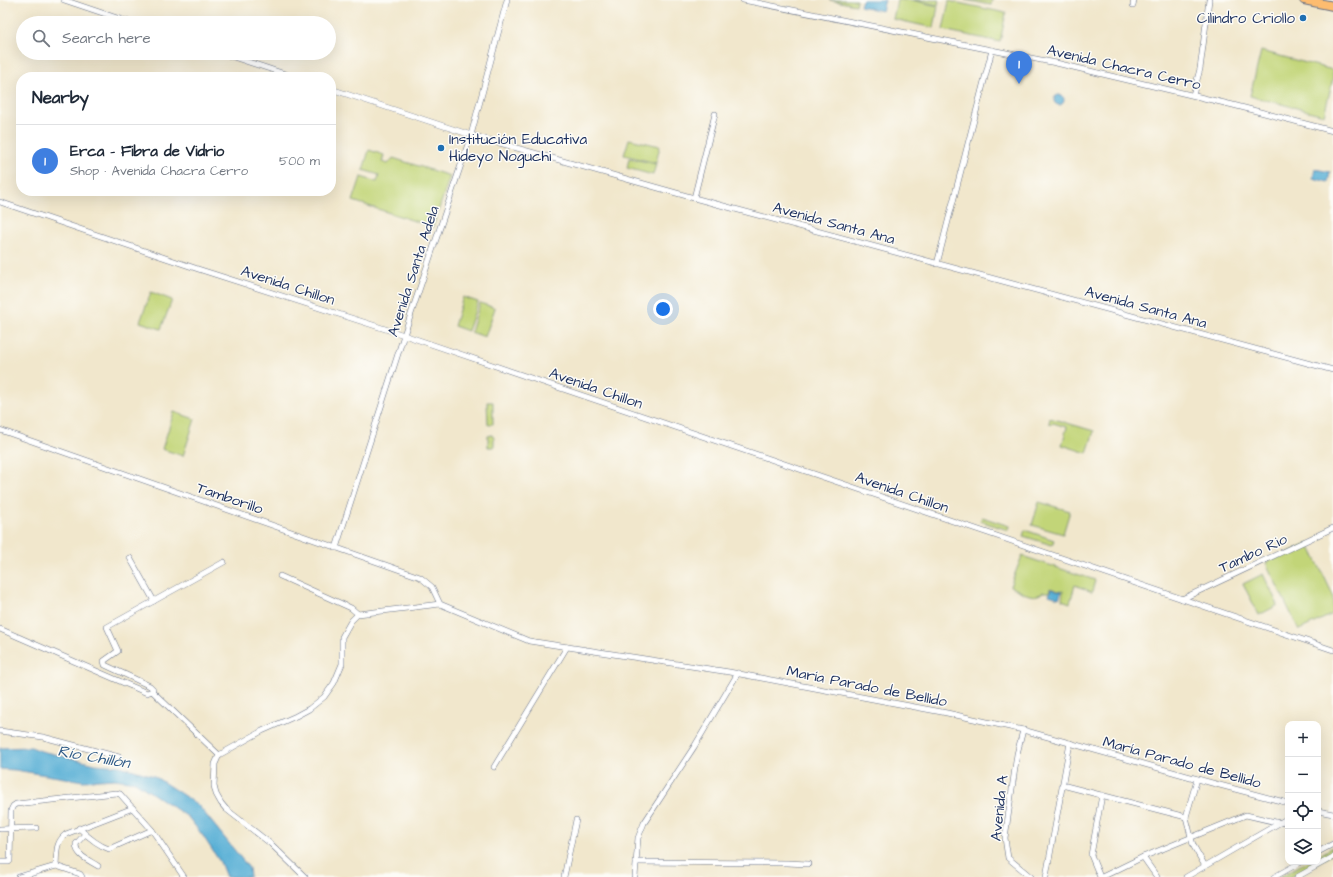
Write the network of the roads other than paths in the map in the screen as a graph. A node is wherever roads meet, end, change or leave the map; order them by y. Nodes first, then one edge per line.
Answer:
1 (64, 0) edge
2 (507, 0) edge
3 (743, 0) edge
4 (1209, 0) edge
5 (1304, 0) edge
6 (1333, 6) edge
7 (111, 16) edge
8 (992, 50) junction
9 (242, 60) edge
10 (279, 72) edge
11 (336, 91) edge
12 (1193, 95) junction
13 (715, 114) dead end
14 (1333, 131) edge
15 (471, 135) junction
16 (694, 198) junction
17 (0, 202) edge
18 (937, 264) junction
19 (404, 335) junction
20 (1333, 370) edge
21 (0, 430) edge
22 (1333, 528) edge
23 (336, 548) junction
24 (130, 558) dead end
25 (224, 562) dead end
26 (280, 576) dead end
27 (1182, 599) junction
28 (154, 601) junction
29 (440, 604) junction
30 (358, 614) junction
31 (0, 629) edge
32 (567, 647) junction
33 (1333, 650) edge
34 (738, 673) junction
35 (152, 691) junction
36 (1023, 730) junction
37 (0, 731) edge
38 (1070, 743) junction
39 (219, 755) junction
40 (119, 757) dead end
41 (494, 767) dead end
42 (1197, 779) junction
43 (1062, 785) junction
44 (1102, 795) junction
45 (1285, 802) edge
46 (133, 808) junction
47 (1321, 811) edge
48 (1333, 814) edge
49 (1186, 817) junction
50 (576, 820) dead end
51 (1285, 820) edge
52 (1280, 823) junction
53 (10, 828) junction
54 (36, 828) dead end
55 (78, 828) junction
56 (0, 829) edge
57 (152, 830) junction
58 (85, 834) junction
59 (1191, 836) junction
60 (1333, 844) edge
61 (1321, 850) edge
62 (1143, 857) junction
63 (1333, 857) edge
64 (0, 862) edge
65 (636, 862) junction
66 (808, 864) dead end
67 (1296, 865) edge
68 (56, 866) junction
69 (98, 866) dead end
70 (1205, 866) junction
71 (19, 877) edge
72 (82, 877) edge
73 (184, 877) edge
74 (305, 877) edge
75 (564, 877) edge
76 (635, 877) edge
77 (1031, 877) edge
78 (1046, 877) edge
79 (1101, 877) edge
80 (1157, 877) edge
81 (1186, 877) edge
82 (1274, 877) edge
83 (1297, 877) edge

1 - 7 street
2 - 15 street, Avenida Santa Adela
3 - 8 street, Avenida Chacra Cerro
4 - 12 street
5 - 6 main road
8 - 12 street, Avenida Chacra Cerro
8 - 18 street
9 - 10 street
11 - 15 street, Avenida Santa Ana
12 - 14 street, Avenida Chacra Cerro
13 - 16 street
15 - 16 street, Avenida Santa Ana
15 - 19 street, Avenida Santa Adela
16 - 18 street, Avenida Santa Ana
17 - 19 street, Avenida Chillon
18 - 20 street, Avenida Santa Ana
19 - 23 street, Avenida Santa Adela
19 - 27 street, Avenida Chillon
21 - 23 street, Tamborillo
22 - 27 street, Tambo Rio
23 - 29 street, Tamborillo
24 - 28 street
25 - 28 street
26 - 30 street
27 - 33 street, Avenida Chillon
28 - 35 street
29 - 30 street
29 - 32 street, María Parado de Bellido
30 - 39 street
31 - 35 street
32 - 34 street, María Parado de Bellido
32 - 41 street
34 - 36 street, María Parado de Bellido
34 - 65 street
35 - 39 street
36 - 38 street, María Parado de Bellido
36 - 77 street, Avenida A
37 - 40 street
38 - 42 street, María Parado de Bellido
38 - 43 street
39 - 74 street
42 - 45 street, María Parado de Bellido
42 - 49 street
43 - 44 street
43 - 78 street
44 - 49 street
44 - 79 street
46 - 53 street
46 - 55 street
46 - 57 street
47 - 48 street
49 - 59 street
50 - 75 street
51 - 52 street
52 - 59 street
52 - 70 street
53 - 54 street
53 - 56 street
53 - 64 street
55 - 58 street
55 - 68 street
57 - 58 street
57 - 73 street
58 - 69 street
59 - 62 street
59 - 70 street
60 - 61 street
62 - 79 street
62 - 80 street
63 - 83 street
65 - 66 street
65 - 76 street
67 - 82 street
68 - 71 street
68 - 72 street
70 - 81 street

